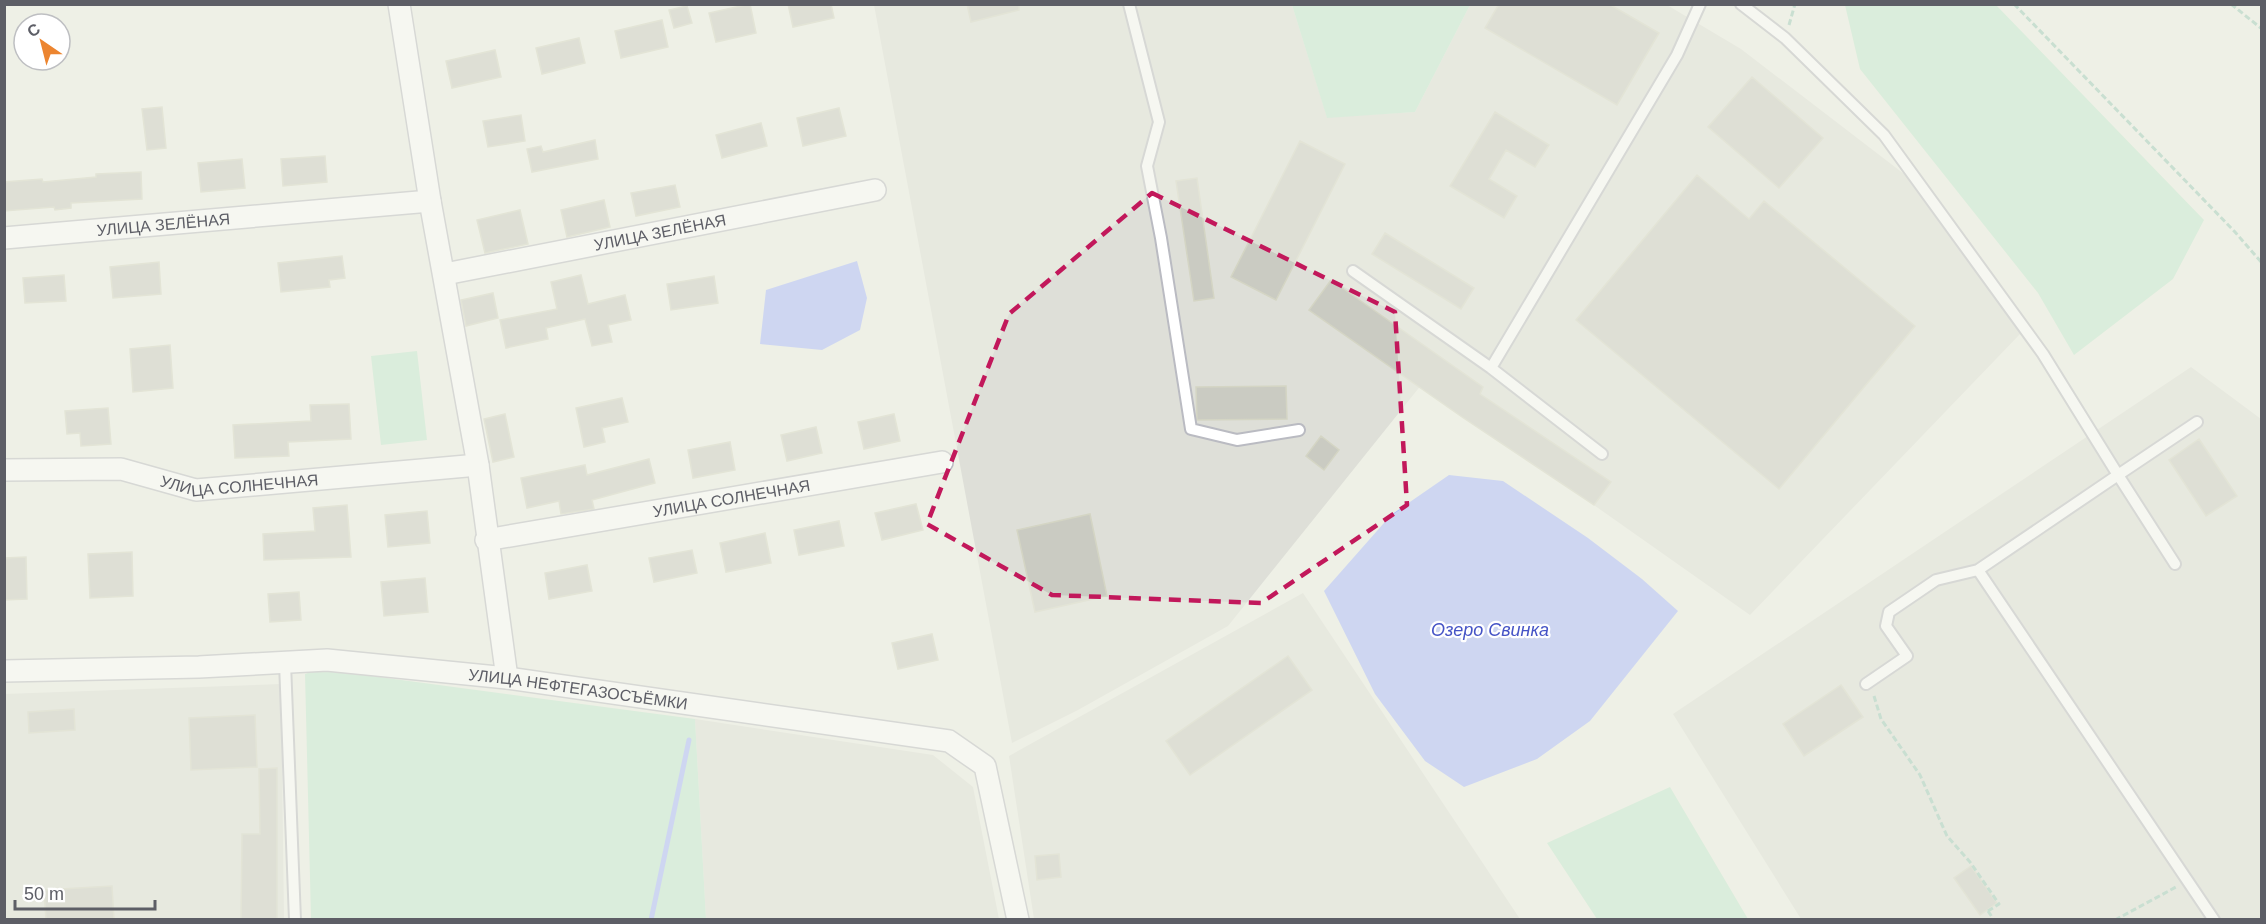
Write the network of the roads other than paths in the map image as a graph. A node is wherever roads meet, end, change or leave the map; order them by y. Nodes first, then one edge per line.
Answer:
1 (399, 4) edge
2 (1129, 4) edge
3 (1700, 4) edge
4 (1741, 4) edge
5 (875, 190) dead end
6 (430, 201) junction
7 (4, 238) edge
8 (1353, 271) dead end
9 (445, 274) junction
10 (1491, 368) junction
11 (2197, 422) dead end
12 (1299, 430) dead end
13 (1602, 454) dead end
14 (942, 462) dead end
15 (478, 465) junction
16 (4, 470) edge
17 (2118, 475) junction
18 (486, 540) junction
19 (2175, 564) dead end
20 (1978, 570) junction
21 (285, 663) junction
22 (4, 671) edge
23 (507, 678) junction
24 (1866, 684) road end
25 (295, 920) edge
26 (1018, 920) edge
27 (2214, 920) edge

1 - 6 street
2 - 12 lane
3 - 10 lane
4 - 17 lane
5 - 9 street, УЛИЦА ЗЕЛЁНАЯ
6 - 7 street, УЛИЦА ЗЕЛЁНАЯ
6 - 9 street
8 - 10 lane
9 - 15 street
10 - 13 lane
11 - 17 lane
14 - 18 street, УЛИЦА СОЛНЕЧНАЯ
15 - 16 street, УЛИЦА СОЛНЕЧНАЯ
15 - 18 street
17 - 19 lane
17 - 20 lane
18 - 23 street
20 - 24 lane
20 - 27 lane
21 - 22 street, УЛИЦА НЕФТЕГАЗОСЪЁМКИ
21 - 23 street, УЛИЦА НЕФТЕГАЗОСЪЁМКИ
21 - 25 lane
23 - 26 street, УЛИЦА НЕФТЕГАЗОСЪЁМКИ

